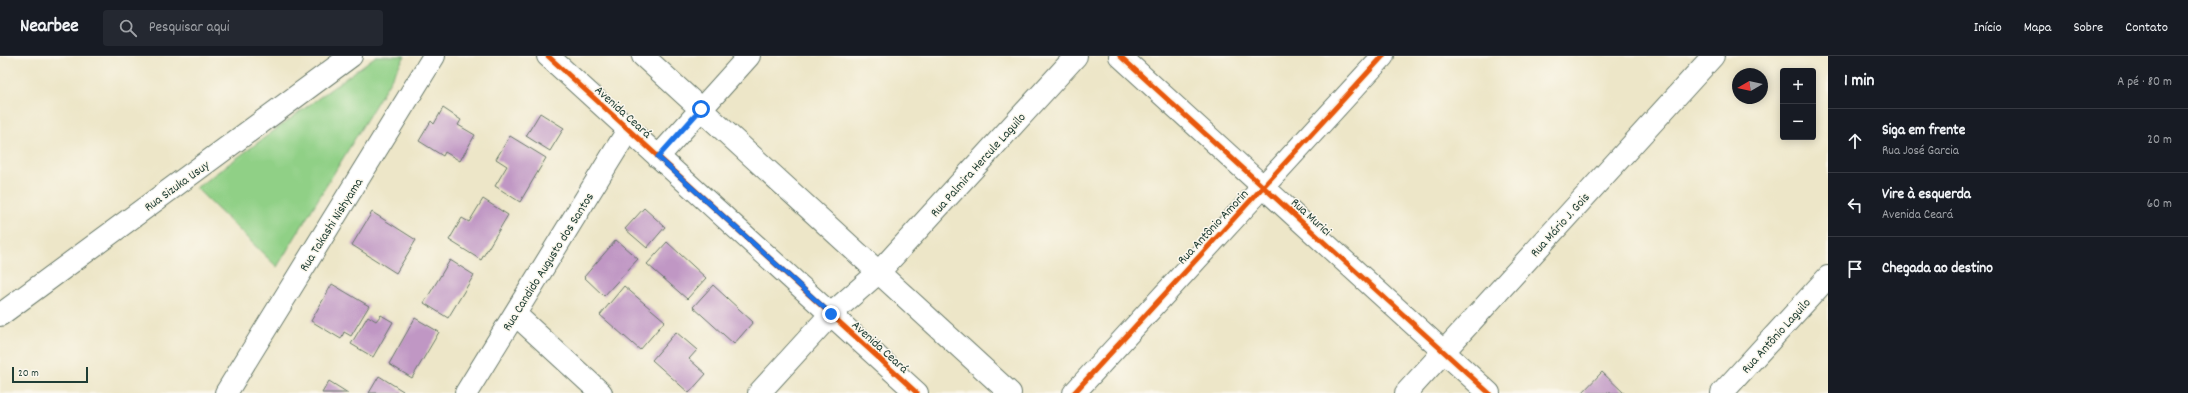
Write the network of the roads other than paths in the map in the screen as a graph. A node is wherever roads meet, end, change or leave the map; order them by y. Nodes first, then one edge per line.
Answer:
1 (351, 56) edge
2 (434, 56) edge
3 (548, 56) edge
4 (643, 56) edge
5 (749, 56) edge
6 (1076, 56) edge
7 (1120, 56) edge
8 (1383, 56) edge
9 (1713, 56) edge
10 (701, 109) junction
11 (628, 130) junction
12 (658, 157) junction
13 (1263, 187) junction
14 (879, 272) junction
15 (1828, 278) edge
16 (515, 314) junction
17 (831, 314) junction
18 (0, 315) edge
19 (1444, 352) junction
20 (226, 393) edge
21 (466, 393) edge
22 (601, 393) edge
23 (759, 393) edge
24 (917, 393) edge
25 (1010, 393) edge
26 (1074, 393) edge
27 (1406, 393) edge
28 (1489, 393) edge
29 (1722, 393) edge

1 - 18 street, Rua Sizuka Usuy
2 - 20 street, Rua Takashi Nishyama
3 - 11 street, Avenida Ceará
4 - 10 street
5 - 10 street
6 - 14 street, Rua Palmira Hercule Laguilo
7 - 13 street, Rua Murici
8 - 13 street, Rua Antônio Amorin
9 - 19 street, Rua Mário J. Gois
10 - 12 street
10 - 14 street
11 - 12 street, Avenida Ceará
11 - 16 street, Rua Candido Augusto dos Santos
12 - 17 street, Avenida Ceará
13 - 19 street, Rua Murici
13 - 26 street, Rua Antônio Amorin
14 - 17 street, Rua Palmira Hercule Laguilo
14 - 25 street
15 - 29 street, Rua Antônio Laguilo
16 - 21 street, Rua Candido Augusto dos Santos
16 - 22 street
17 - 23 street, Rua Palmira Hercule Laguilo
17 - 24 street, Avenida Ceará
19 - 27 street, Rua Mário J. Gois
19 - 28 street, Rua Murici

